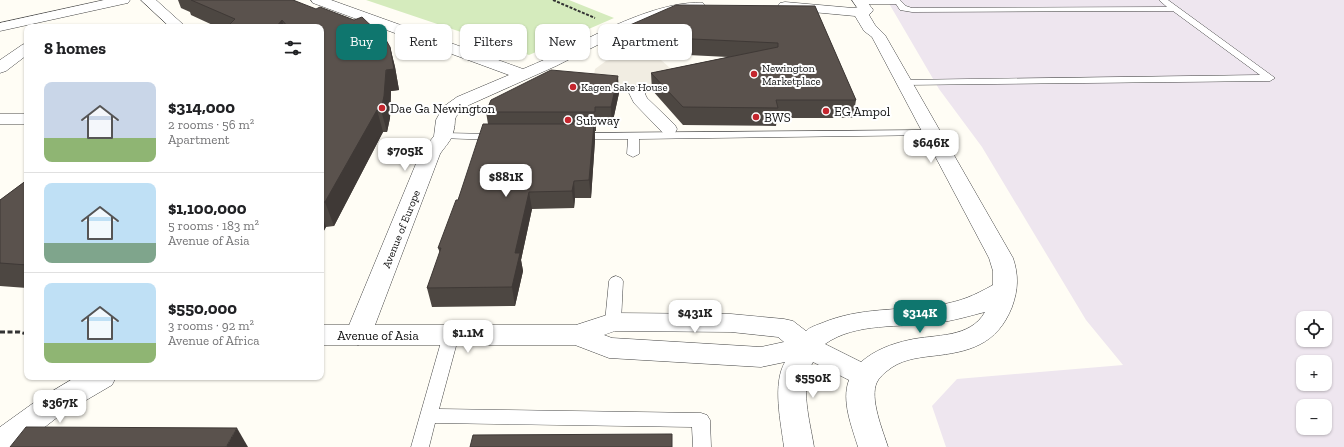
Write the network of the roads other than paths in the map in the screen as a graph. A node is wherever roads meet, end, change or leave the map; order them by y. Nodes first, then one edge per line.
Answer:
1 (123, 0) edge
2 (148, 0) edge
3 (318, 0) edge
4 (1163, 0) edge
5 (897, 1) edge
6 (76, 5) edge
7 (713, 6) edge
8 (774, 6) edge
9 (863, 8) edge
10 (1176, 10) junction
11 (49, 22) edge
12 (29, 24) edge
13 (176, 24) edge
14 (24, 25) edge
15 (0, 27) edge
16 (24, 50) edge
17 (0, 68) edge
18 (522, 74) junction
19 (904, 82) junction
20 (639, 91) dead end
21 (0, 119) edge
22 (24, 119) edge
23 (669, 129) dead end
24 (932, 133) junction
25 (634, 135) junction
26 (443, 136) junction
27 (570, 136) edge
28 (506, 137) edge
29 (633, 154) dead end
30 (616, 281) dead end
31 (1006, 289) junction
32 (613, 322) junction
33 (324, 335) edge
34 (358, 335) junction
35 (452, 335) junction
36 (578, 335) junction
37 (809, 347) junction
38 (865, 375) junction
39 (96, 380) edge
40 (428, 416) junction
41 (0, 445) edge
42 (420, 447) edge
43 (702, 447) edge
44 (799, 447) edge
45 (873, 447) edge

1 - 6 street
2 - 13 street
3 - 18 street
4 - 10 lane
5 - 9 lane
5 - 10 lane
6 - 11 street
7 - 18 street, Avenue of Europe
8 - 9 street
9 - 19 street
10 - 19 lane
11 - 12 street
14 - 15 street
16 - 17 street
18 - 26 street, Avenue of Europe
19 - 24 street
20 - 23 street
21 - 22 street
24 - 25 lane
24 - 31 street
25 - 27 lane
25 - 29 lane
26 - 28 lane
26 - 34 street, Avenue of Europe
30 - 32 lane
31 - 37 street
31 - 38 street
32 - 36 street, Avenue of Asia
32 - 37 street, Avenue of Asia
33 - 34 street, Avenue of Asia
34 - 35 street, Avenue of Asia
35 - 36 street, Avenue of Asia
35 - 40 lane
36 - 37 street, Avenue of Asia
37 - 38 street, Avenue of Asia
37 - 44 street
38 - 45 street
39 - 41 street
40 - 42 lane
40 - 43 lane

